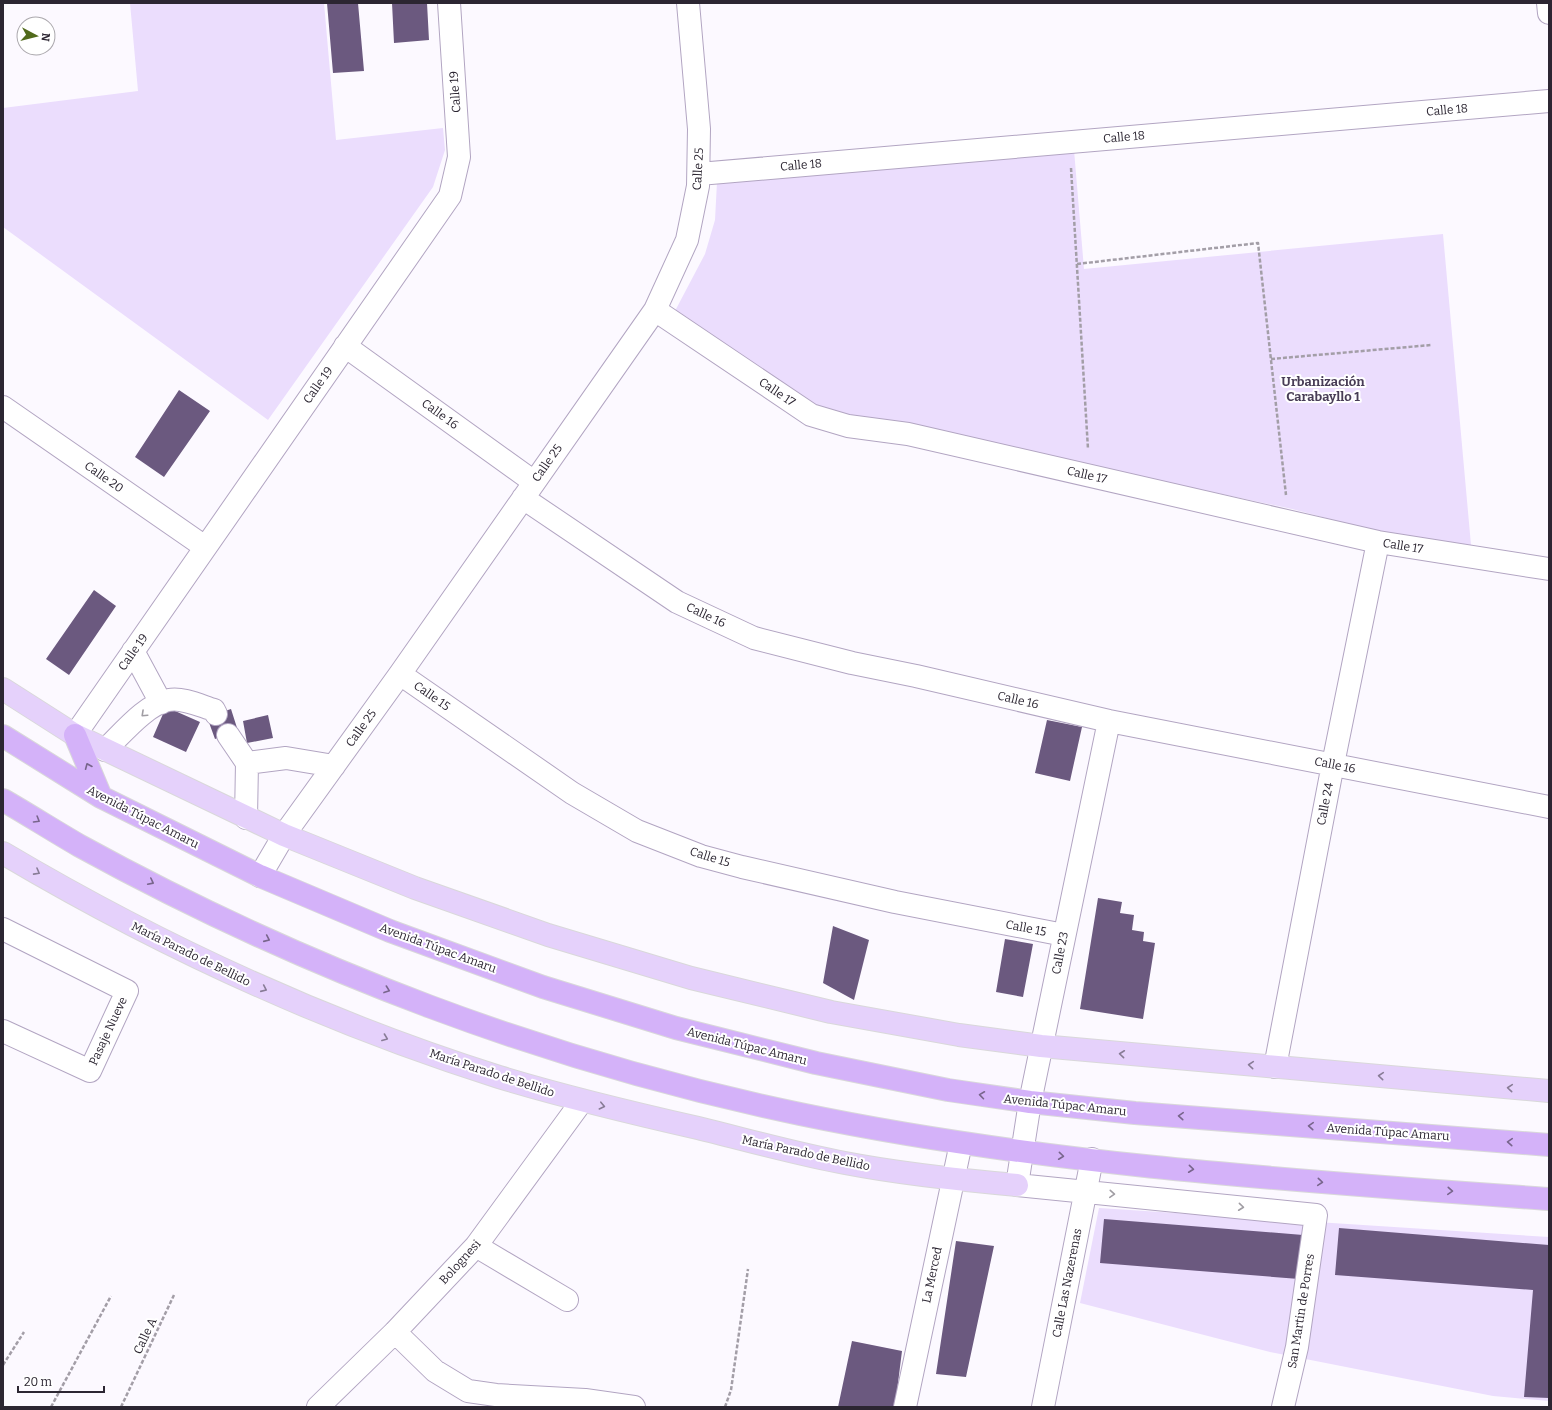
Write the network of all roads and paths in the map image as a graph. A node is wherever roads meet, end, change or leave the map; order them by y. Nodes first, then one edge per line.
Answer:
1 (449, 3) edge
2 (688, 3) edge
3 (1548, 3) edge
4 (1549, 13) edge
5 (1549, 101) edge
6 (1069, 142) junction
7 (699, 174) junction
8 (1077, 264) junction
9 (655, 310) junction
10 (1431, 345) dead end
11 (345, 346) junction
12 (1271, 359) junction
13 (3, 406) edge
14 (1090, 476) junction
15 (528, 490) junction
16 (1289, 522) junction
17 (1378, 542) junction
18 (205, 547) junction
19 (1549, 569) edge
20 (133, 651) junction
21 (400, 674) junction
22 (3, 689) edge
23 (161, 703) junction
24 (216, 714) dead end
25 (1109, 721) junction
26 (228, 734) dead end
27 (75, 735) junction
28 (3, 736) edge
29 (106, 750) junction
30 (247, 763) junction
31 (1333, 764) junction
32 (334, 766) junction
33 (101, 797) junction
34 (3, 800) edge
35 (1549, 807) edge
36 (246, 818) junction
37 (284, 835) junction
38 (3, 853) edge
39 (260, 876) junction
40 (3, 929) edge
41 (1064, 935) junction
42 (3, 1031) edge
43 (1041, 1046) junction
44 (1275, 1067) junction
45 (1549, 1091) edge
46 (582, 1101) junction
47 (1030, 1102) junction
48 (961, 1143) junction
49 (1549, 1145) edge
50 (1023, 1152) junction
51 (1092, 1159) junction
52 (952, 1179) junction
53 (1017, 1186) junction
54 (1084, 1192) junction
55 (1549, 1199) edge
56 (476, 1246) junction
57 (748, 1269) dead end
58 (174, 1295) dead end
59 (111, 1296) dead end
60 (567, 1300) dead end
61 (24, 1332) dead end
62 (394, 1332) junction
63 (3, 1365) edge
64 (51, 1407) edge
65 (121, 1407) edge
66 (318, 1407) edge
67 (634, 1407) edge
68 (725, 1407) edge
69 (905, 1407) edge
70 (1043, 1407) edge
71 (1283, 1407) edge

1 - 11 street, Calle 19
2 - 7 street, Calle 25
3 - 4 street
5 - 6 street, Calle 18
6 - 7 street, Calle 18
6 - 8 path
7 - 9 street, Calle 25
8 - 12 path
8 - 14 path
9 - 14 street, Calle 17
9 - 15 street, Calle 25
10 - 12 path
11 - 15 street, Calle 16
11 - 18 street, Calle 19
12 - 16 path
13 - 18 street, Calle 20
14 - 16 street, Calle 17
15 - 21 street, Calle 25
15 - 25 street, Calle 16
16 - 17 street, Calle 17
17 - 19 street, Calle 17
17 - 31 street, Calle 24
18 - 20 street, Calle 19
20 - 23 street
20 - 27 street, Calle 19
21 - 32 street, Calle 25
21 - 41 street, Calle 15
22 - 27 main road
23 - 24 street
23 -> 29 street
25 - 31 street, Calle 16
25 - 41 street, Calle 23
26 - 30 street
27 - 29 main road
33 -> 27 highway
28 - 33 highway, Avenida Túpac Amaru
29 - 36 main road
30 - 32 street
30 - 36 street
31 - 35 street, Calle 16
31 - 44 street, Calle 24
32 - 37 street, Calle 25
33 - 39 highway, Avenida Túpac Amaru
34 -> 48 highway
36 - 37 main road
37 - 39 street, Calle 25
37 - 43 main road
38 -> 46 main road, María Parado de Bellido
47 -> 39 highway, Avenida Túpac Amaru
40 - 42 street, Pasaje Nueve
41 - 43 street, Calle 23
44 -> 43 main road
43 - 47 street, Calle 23
45 -> 44 main road
46 -> 52 main road, María Parado de Bellido
46 - 56 street, Bolognesi
49 -> 47 highway, Avenida Túpac Amaru
47 - 50 street, Calle 23
48 - 50 highway
48 - 52 street, La Merced
50 -> 51 highway
50 - 53 street, Calle 23
51 - 54 street, Calle Las Nazerenas
51 -> 55 highway
52 - 53 main road, María Parado de Bellido
52 - 69 street, La Merced
53 - 54 street
54 - 70 street, Calle Las Nazerenas
54 -> 71 street, San Martin de Porres
56 - 60 street
56 - 62 street, Bolognesi
57 - 68 path
58 - 65 path, Calle A
59 - 64 path
61 - 63 path
62 - 66 street, Bolognesi
62 - 67 street

